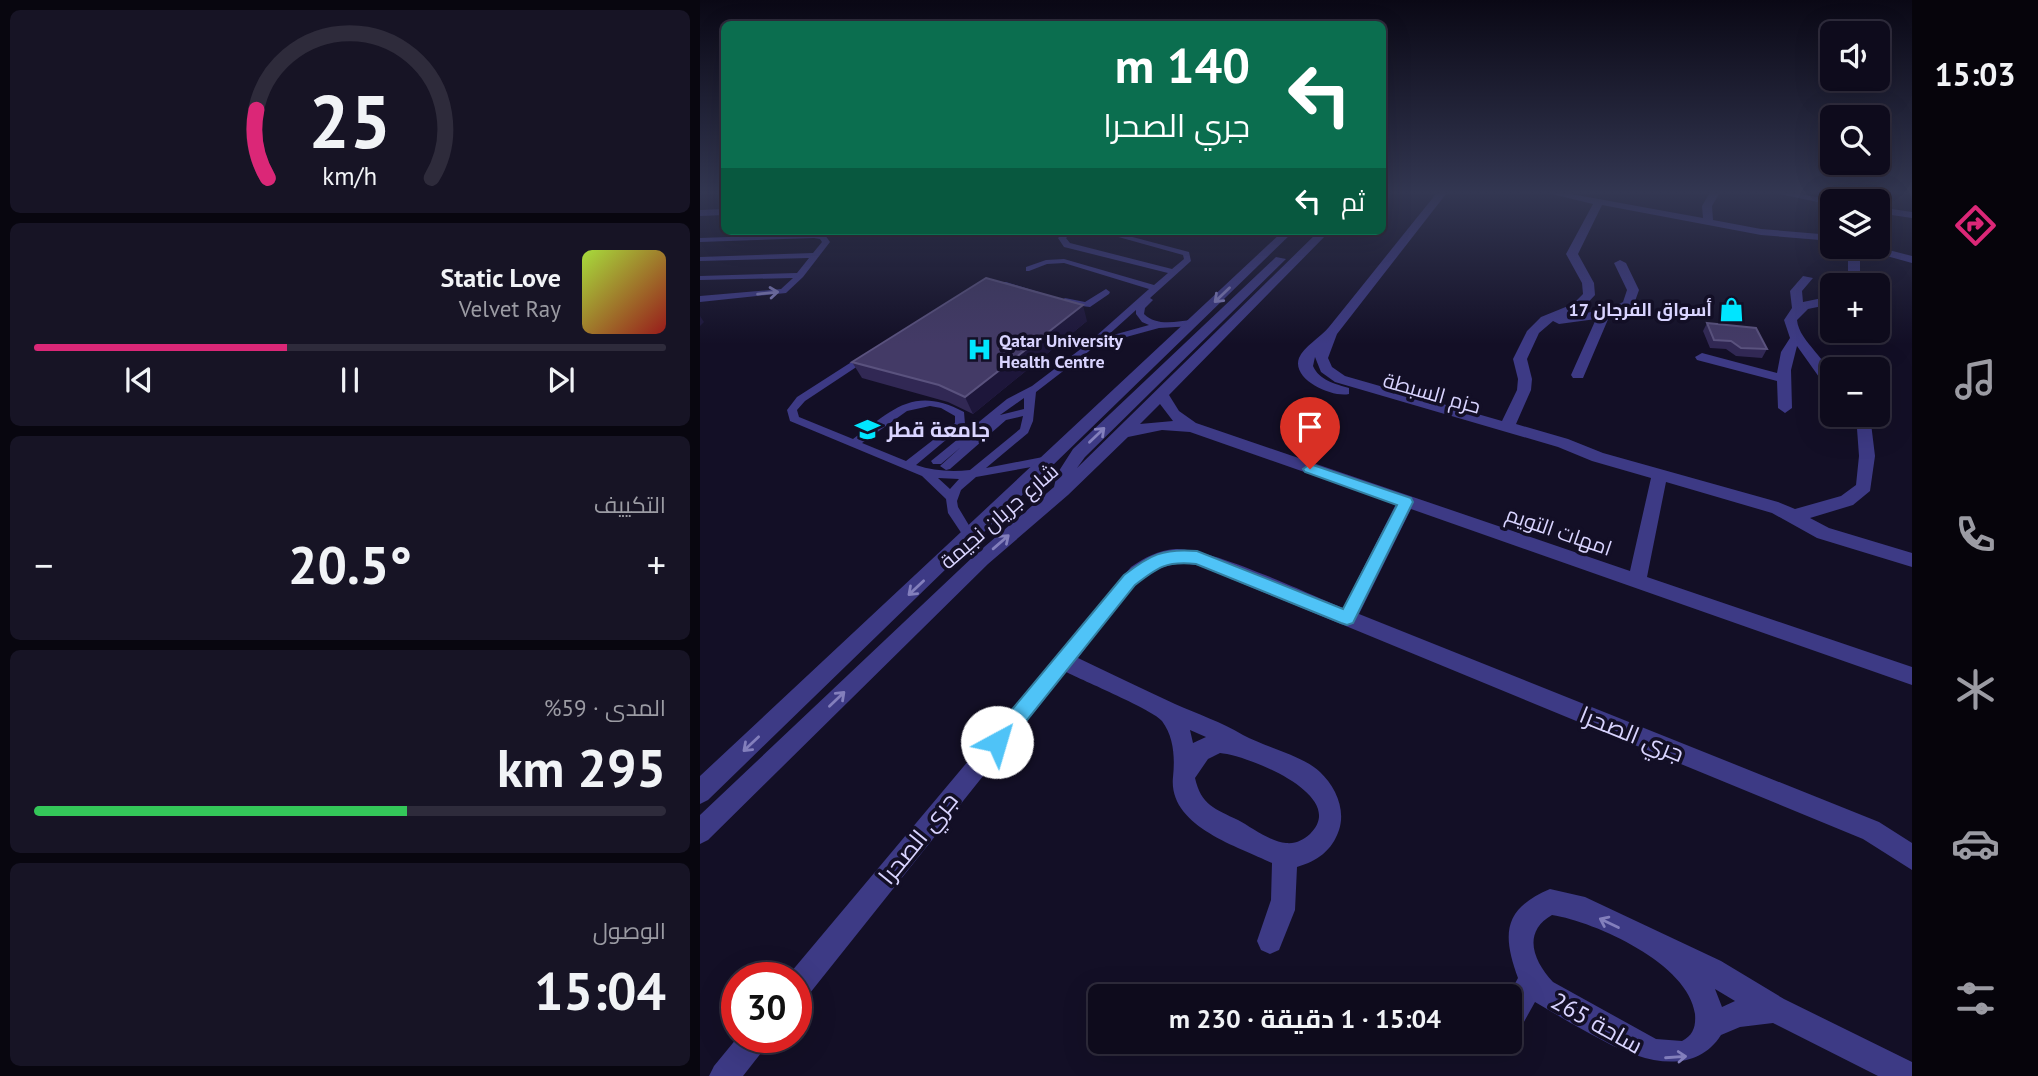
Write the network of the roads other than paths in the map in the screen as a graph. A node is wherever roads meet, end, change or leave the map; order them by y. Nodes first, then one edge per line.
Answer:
1 (824, 244) edge
2 (1066, 244) edge
3 (1153, 244) edge
4 (1275, 244) edge
5 (1296, 244) edge
6 (1312, 244) edge
7 (1401, 244) edge
8 (1577, 244) edge
9 (1890, 254) edge
10 (816, 255) junction
11 (700, 258) edge
12 (1912, 260) edge
13 (1620, 263) dead end
14 (1032, 270) dead end
15 (1174, 272) junction
16 (800, 275) junction
17 (700, 278) edge
18 (1807, 278) dead end
19 (979, 286) edge
20 (1155, 288) junction
21 (1106, 292) dead end
22 (700, 299) edge
23 (1820, 303) edge
24 (1798, 309) junction
25 (1604, 315) junction
26 (1545, 320) junction
27 (1193, 323) junction
28 (1158, 326) junction
29 (1798, 337) junction
30 (1088, 347) junction
31 (876, 350) edge
32 (1702, 358) dead end
33 (1820, 370) edge
34 (1578, 375) dead end
35 (1785, 379) junction
36 (1032, 390) junction
37 (1161, 395) junction
38 (1785, 408) dead end
39 (1028, 411) junction
40 (994, 420) junction
41 (1471, 423) junction
42 (1191, 427) junction
43 (1507, 427) junction
44 (1864, 427) edge
45 (1124, 432) junction
46 (853, 444) junction
47 (1598, 457) junction
48 (1048, 460) junction
49 (942, 464) dead end
50 (907, 466) junction
51 (926, 473) junction
52 (973, 474) junction
53 (1660, 474) junction
54 (1062, 491) junction
55 (951, 497) junction
56 (1406, 502) junction
57 (1794, 516) junction
58 (970, 537) junction
59 (1912, 560) edge
60 (1637, 582) junction
61 (1347, 618) junction
62 (1064, 660) junction
63 (1912, 676) edge
64 (1168, 711) junction
65 (1239, 744) junction
66 (1187, 767) junction
67 (700, 792) edge
68 (700, 832) edge
69 (1283, 856) junction
70 (1912, 858) edge
71 (1270, 941) dead end
72 (1670, 953) junction
73 (812, 968) edge
74 (1532, 980) junction
75 (1522, 998) edge
76 (1774, 1009) junction
77 (1709, 1026) junction
78 (743, 1053) edge
79 (724, 1076) edge
80 (1909, 1076) edge

1 - 10 lane
2 - 15 lane
3 - 15 lane
4 -> 27 street, شارع جريان نجيمة
54 -> 5 street
6 - 37 street, شارع جريان نجيمة
7 - 41 street, حزم السبطة
8 - 26 street
9 - 12 street
10 - 11 lane
10 - 16 lane
13 - 25 street
14 - 20 lane
15 - 20 lane
16 - 17 lane
22 -> 16 lane
18 - 24 street
19 - 21 lane
20 - 28 lane
20 - 30 lane
23 - 24 street
24 - 29 street
25 - 26 street
25 - 34 street
26 - 43 street
27 - 28 lane
27 - 48 street, شارع جريان نجيمة
28 - 30 lane
29 - 33 street
29 - 35 street
30 - 36 lane
31 - 46 lane
32 - 35 street
35 - 38 street
36 - 39 lane
36 - 40 lane
37 - 42 street, امهات التويم
37 - 45 street, شارع جريان نجيمة
39 - 40 lane
39 - 52 lane
40 - 49 lane
41 - 43 street, حزم السبطة
41 - 47 street, حزم السبطة
42 - 45 street, امهات التويم
42 - 56 street, امهات التويم
43 - 47 street, حزم السبطة
44 - 57 street
45 - 54 street, شارع جريان نجيمة
46 - 50 lane
46 - 50 lane
47 - 53 street, حزم السبطة
48 - 52 lane
48 - 58 street, شارع جريان نجيمة
50 - 51 lane
51 - 52 lane
51 - 55 lane
52 - 55 lane
53 - 57 street, حزم السبطة
53 - 60 street
68 -> 54 street, شارع جريان نجيمة
55 - 58 lane
56 - 60 street, امهات التويم
56 - 61 street
57 - 59 street, حزم السبطة
58 -> 67 street, شارع جريان نجيمة
60 - 63 street, امهات التويم
61 - 62 street, جري الصحرا
61 - 70 street, جري الصحرا
62 - 64 street
62 - 73 street, جري الصحرا
64 - 65 street
64 - 66 street
65 - 66 street
65 - 69 street
66 - 69 street
69 - 71 street
72 -> 74 street, ساحة 265
72 - 76 street, ساحة 265
72 - 77 street, ساحة 265
74 - 75 street
74 -> 77 street, ساحة 265
76 - 77 street
76 - 80 street, ساحة 265
78 - 79 street

